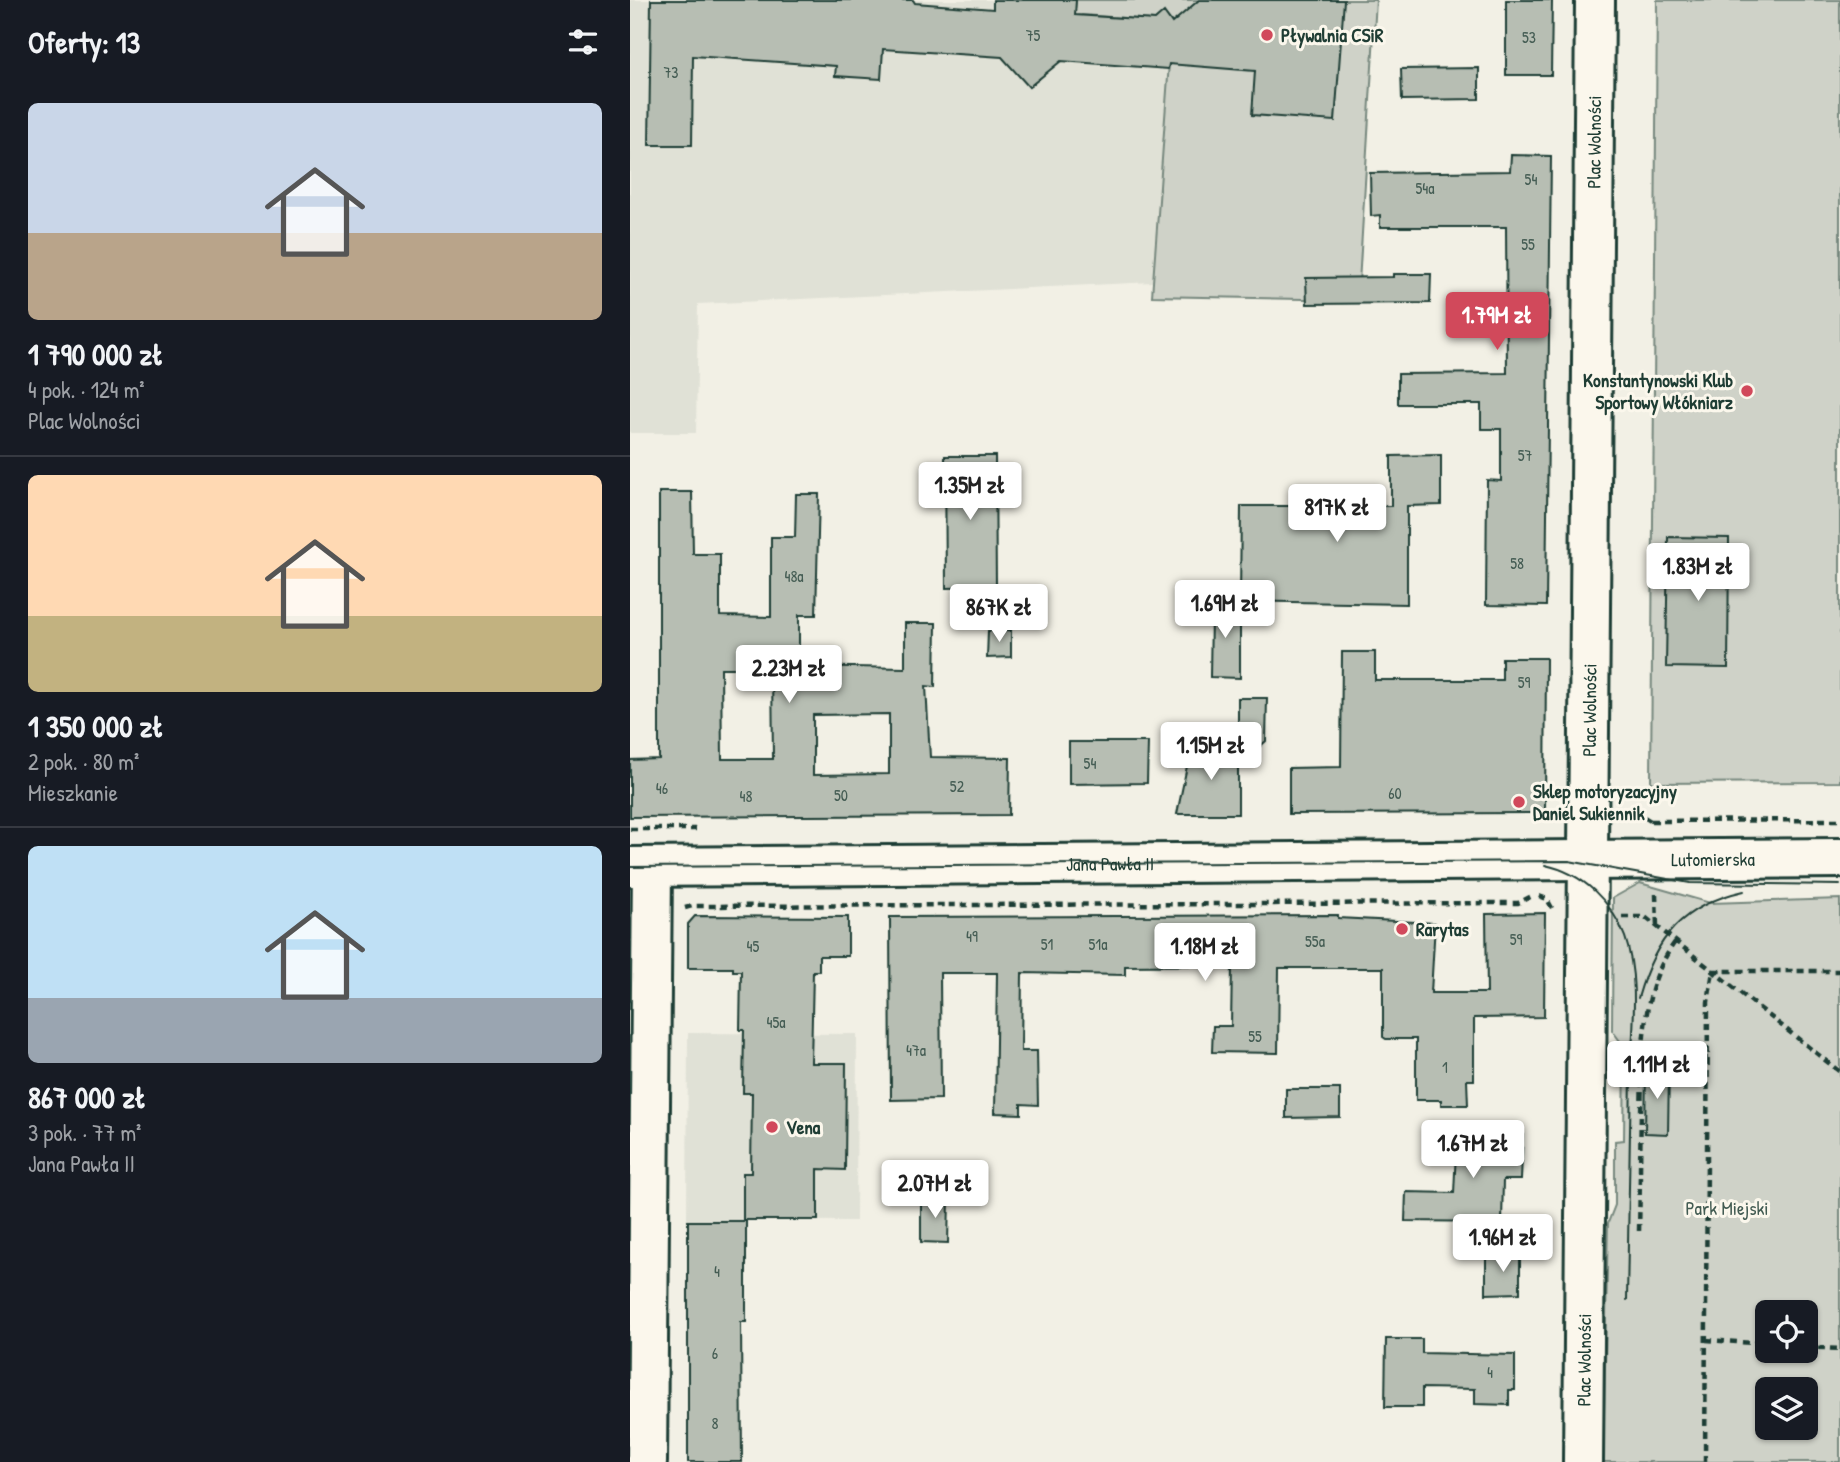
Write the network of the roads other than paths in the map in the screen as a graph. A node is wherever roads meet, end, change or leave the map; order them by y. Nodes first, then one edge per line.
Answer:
1 (1595, 0) edge
2 (1840, 858) edge
3 (1588, 861) junction
4 (641, 867) edge
5 (647, 1462) edge
6 (1583, 1462) edge

1 - 3 street, Plac Wolności
2 - 3 street, Lutomierska
3 - 4 street, Jana Pawła II
3 - 6 street, Plac Wolności
4 - 5 street

